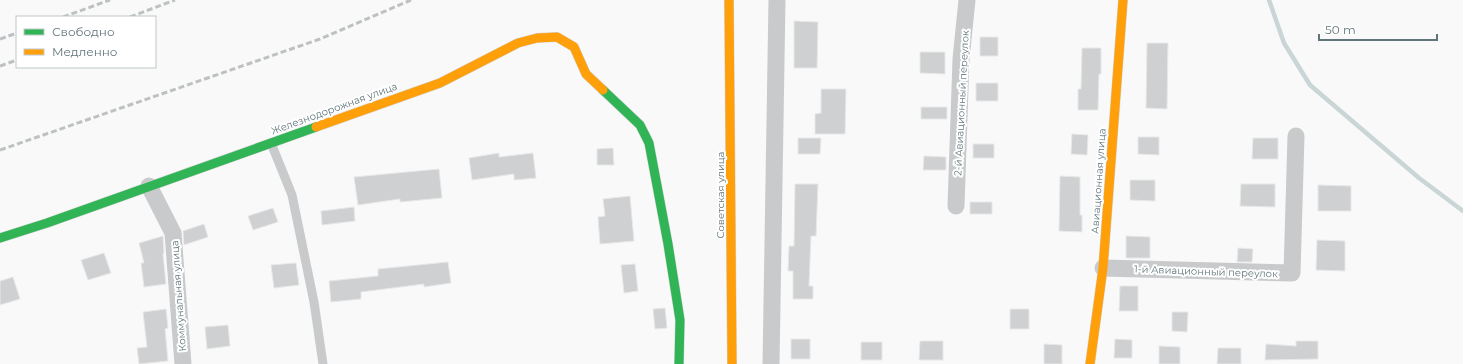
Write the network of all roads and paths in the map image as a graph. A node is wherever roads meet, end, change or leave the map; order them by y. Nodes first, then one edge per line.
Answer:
1 (729, 0) edge
2 (777, 0) edge
3 (967, 0) edge
4 (1123, 0) edge
5 (1296, 136) dead end
6 (271, 142) junction
7 (149, 186) junction
8 (956, 206) dead end
9 (0, 238) edge
10 (1103, 268) junction
11 (183, 364) edge
12 (323, 364) edge
13 (679, 364) edge
14 (732, 364) edge
15 (771, 364) edge
16 (1090, 364) edge

1 - 14 street, Советская улица
2 - 15 street
3 - 8 street, 2-й Авиационный переулок
4 - 10 street, Авиационная улица
5 - 10 street, 1-й Авиационный переулок
6 - 7 street, Железнодорожная улица
6 - 12 lane
6 - 13 street, Железнодорожная улица
7 - 9 street, Железнодорожная улица
7 - 11 street, Коммунальная улица
10 - 16 street, Авиационная улица

